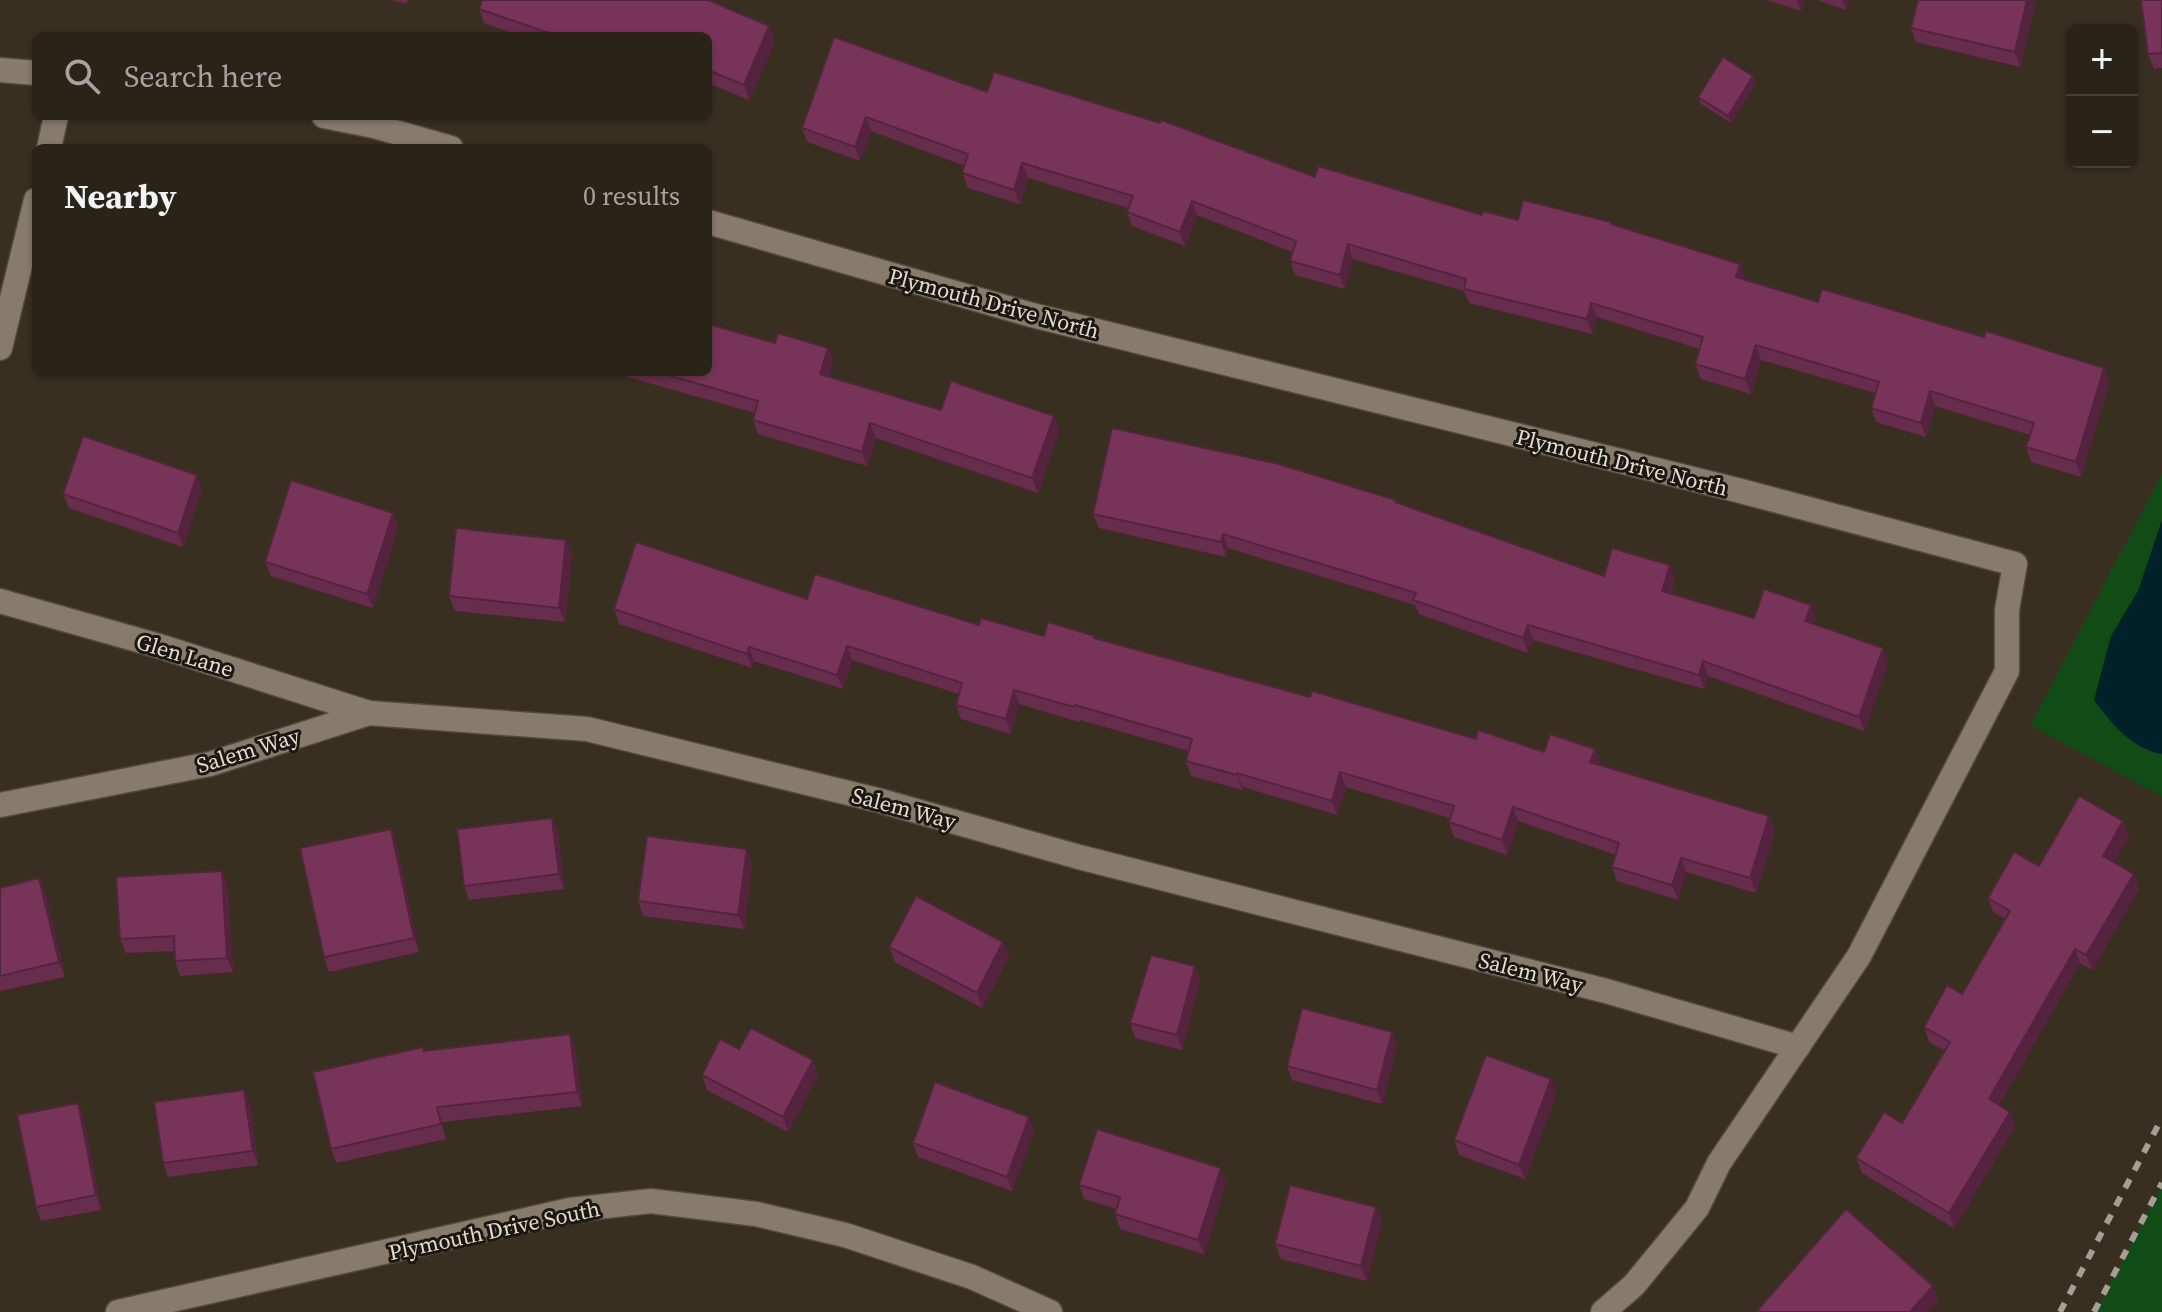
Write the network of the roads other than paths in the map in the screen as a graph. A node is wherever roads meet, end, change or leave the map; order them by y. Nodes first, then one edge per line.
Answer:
1 (0, 70) edge
2 (32, 73) edge
3 (55, 120) edge
4 (344, 120) edge
5 (50, 144) edge
6 (437, 144) edge
7 (32, 216) edge
8 (712, 223) edge
9 (0, 348) edge
10 (0, 601) edge
11 (369, 713) junction
12 (0, 805) edge
13 (1798, 1047) junction
14 (118, 1312) edge
15 (1050, 1312) edge
16 (1603, 1312) edge

1 - 2 street
3 - 5 street
4 - 6 street
7 - 9 street
8 - 13 street, Plymouth Drive North
10 - 11 street, Glen Lane
11 - 12 street, Salem Way
11 - 13 street, Salem Way
13 - 16 street
14 - 15 street, Plymouth Drive South

